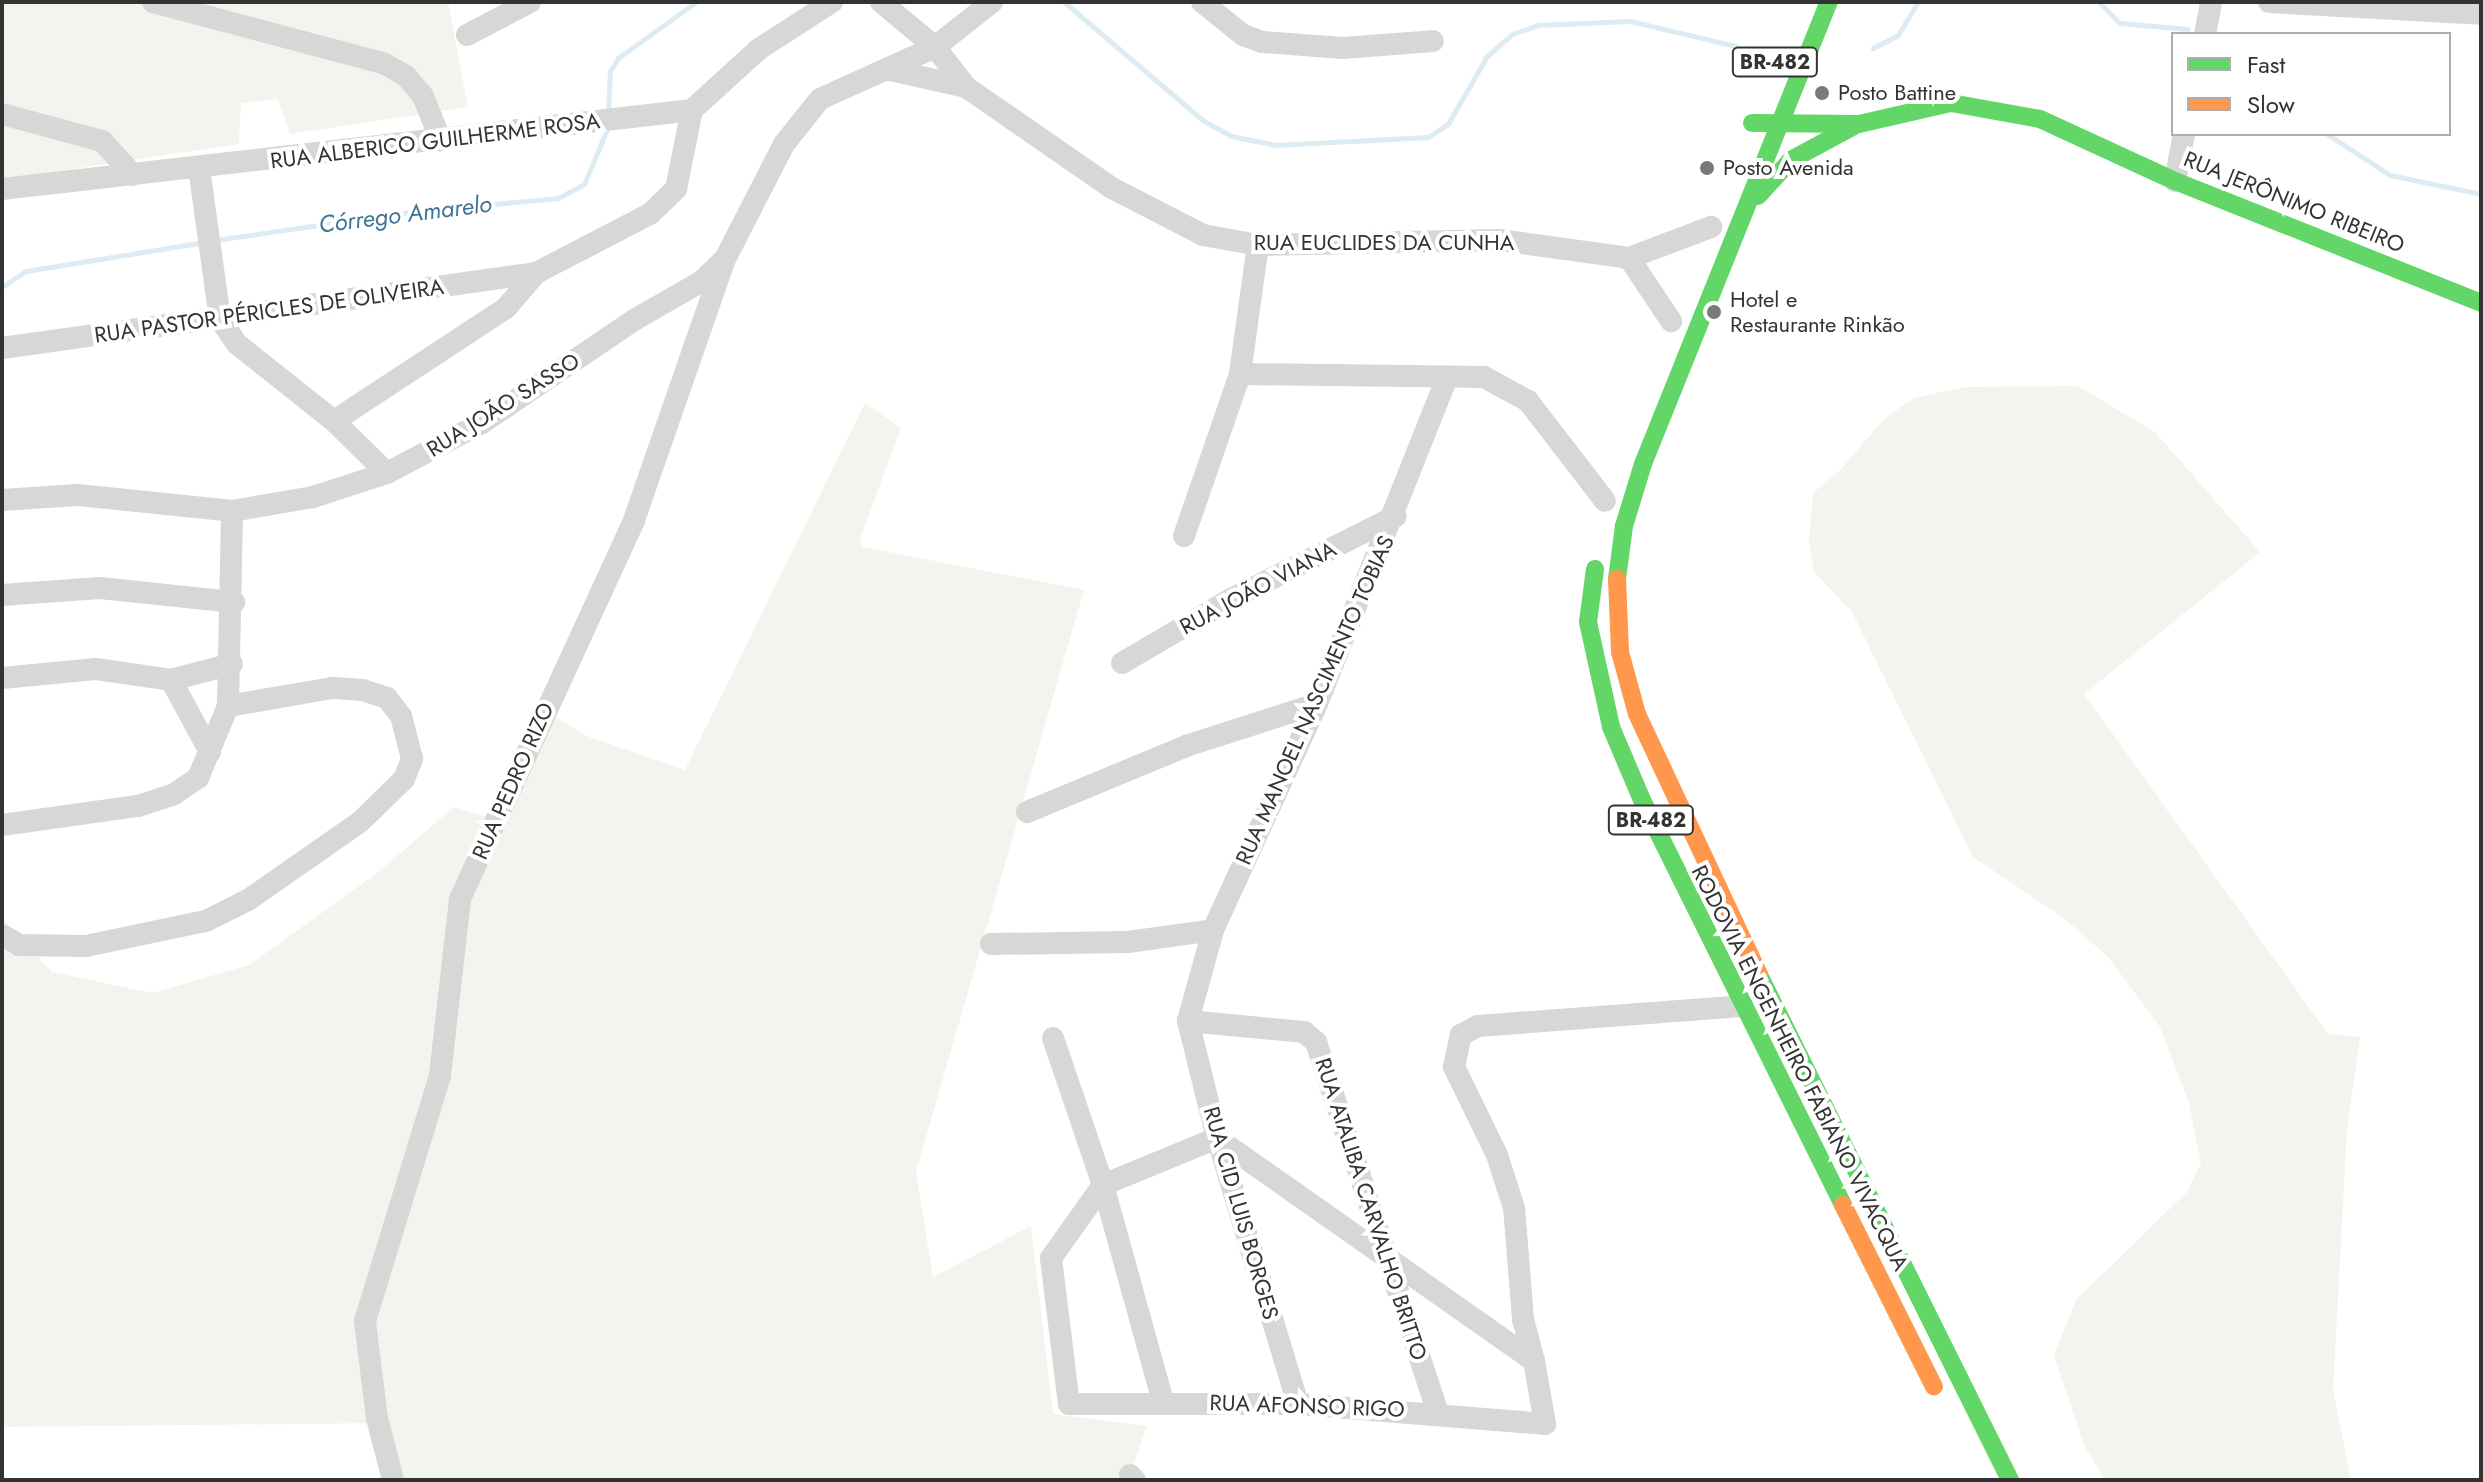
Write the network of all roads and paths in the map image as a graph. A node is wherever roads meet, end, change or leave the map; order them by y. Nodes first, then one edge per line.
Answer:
1 (153, 2) edge
2 (530, 2) edge
3 (832, 2) edge
4 (881, 2) edge
5 (992, 2) edge
6 (1202, 2) edge
7 (1829, 2) edge
8 (2211, 2) edge
9 (2269, 2) edge
10 (2481, 14) edge
11 (2205, 32) edge
12 (467, 35) dead end
13 (1433, 41) dead end
14 (935, 47) junction
15 (886, 69) junction
16 (966, 87) junction
17 (1763, 96) dead end
18 (692, 110) junction
19 (2, 114) edge
20 (1859, 124) junction
21 (1778, 125) junction
22 (1798, 125) junction
23 (2184, 136) edge
24 (441, 141) junction
25 (1791, 160) junction
26 (199, 168) junction
27 (133, 175) junction
28 (2175, 181) junction
29 (2, 189) edge
30 (1720, 205) dead end
31 (1711, 227) junction
32 (1734, 229) junction
33 (1258, 245) junction
34 (1700, 254) dead end
35 (1629, 258) junction
36 (725, 259) junction
37 (536, 273) junction
38 (1682, 294) dead end
39 (2481, 303) edge
40 (220, 319) junction
41 (1668, 328) joint
42 (2, 348) edge
43 (1240, 374) junction
44 (1446, 380) junction
45 (334, 421) junction
46 (387, 473) junction
47 (1609, 491) joint
48 (2, 500) edge
49 (232, 511) junction
50 (1396, 516) junction
51 (1600, 526) dead end
52 (1184, 536) dead end
53 (1597, 553) dead end
54 (2, 595) edge
55 (234, 602) junction
56 (1122, 663) dead end
57 (232, 664) junction
58 (2, 678) edge
59 (171, 680) junction
60 (1317, 704) junction
61 (228, 706) junction
62 (210, 752) junction
63 (1027, 812) dead end
64 (2, 825) edge
65 (1711, 879) junction
66 (1683, 889) junction
67 (1213, 930) junction
68 (2, 935) edge
69 (991, 944) dead end
70 (1742, 1006) junction
71 (1188, 1021) junction
72 (1053, 1038) dead end
73 (1217, 1138) junction
74 (1854, 1162) junction
75 (1826, 1175) junction
76 (1103, 1185) junction
77 (1387, 1261) junction
78 (1534, 1361) junction
79 (1940, 1400) dead end
80 (1163, 1402) junction
81 (1298, 1404) junction
82 (1437, 1411) junction
83 (1981, 1464) dead end
84 (393, 1480) edge
85 (2008, 1480) edge

1 - 24 street
2 - 12 street
3 - 18 street
4 - 14 street, RUA EUCLIDES DA CUNHA
5 - 14 street, RUA JOÃO SASSO
6 - 13 street
7 - 21 main road, BR-482
8 - 11 street
9 - 10 street
14 - 15 street, RUA JOÃO SASSO
14 - 16 street, RUA EUCLIDES DA CUNHA
15 - 16 street
15 - 36 street, RUA JOÃO SASSO
16 - 33 street, RUA EUCLIDES DA CUNHA
17 - 21 main road, BR-482
18 - 24 street, RUA ALBERICO GUILHERME ROSA
18 - 37 street
19 - 27 street
20 - 22 main road
20 - 25 main road
20 - 28 main road, RUA JERÔNIMO RIBEIRO
21 - 22 main road
21 - 32 main road, RODOVIA ENGENHEIRO FABIANO VIVACQUA / BR-482
22 - 25 main road
23 - 28 street
24 - 26 street, RUA ALBERICO GUILHERME ROSA
25 - 32 main road
26 - 27 street, RUA ALBERICO GUILHERME ROSA
26 - 40 street
27 - 29 street, RUA ALBERICO GUILHERME ROSA
28 - 39 main road, RUA JERÔNIMO RIBEIRO
30 - 31 main road
31 - 34 main road
31 - 35 street, RUA EUCLIDES DA CUNHA
32 - 65 main road, RODOVIA ENGENHEIRO FABIANO VIVACQUA / BR-482
33 - 35 street, RUA EUCLIDES DA CUNHA
33 - 43 street
35 - 41 street
36 - 46 street, RUA JOÃO SASSO
36 - 84 street, RUA PEDRO RIZO
37 - 40 street, RUA PASTOR PÉRICLES DE OLIVEIRA
37 - 45 street
38 - 41 main road
40 - 42 street, RUA PASTOR PÉRICLES DE OLIVEIRA
40 - 45 street
43 - 44 street
43 - 52 street
44 - 47 street
44 - 50 street, RUA MANOEL NASCIMENTO TOBIAS
45 - 46 street
46 - 49 street, RUA JOÃO SASSO
47 - 51 main road
48 - 49 street, RUA JOÃO SASSO
49 - 55 street
50 - 56 street, RUA JOÃO VIANA
50 - 60 street, RUA MANOEL NASCIMENTO TOBIAS
53 - 66 main road, RODOVIA ENGENHEIRO FABIANO VIVACQUA / BR-482
54 - 55 street
55 - 57 street
57 - 59 street
57 - 61 street
58 - 59 street
59 - 62 street
60 - 63 street
60 - 67 street, RUA MANOEL NASCIMENTO TOBIAS
61 - 62 street
61 - 68 street
62 - 64 street
65 - 66 main road
65 - 74 main road, RODOVIA ENGENHEIRO FABIANO VIVACQUA / BR-482
66 - 70 main road, RODOVIA ENGENHEIRO FABIANO VIVACQUA / BR-482
67 - 69 street
67 - 71 street, RUA MANOEL NASCIMENTO TOBIAS
70 - 75 main road, RODOVIA ENGENHEIRO FABIANO VIVACQUA / BR-482
70 - 78 street
71 - 73 street, RUA CID LUIS BORGES
71 - 77 street, RUA ATALIBA CARVALHO BRITTO
72 - 76 street
73 - 76 street
73 - 77 street
73 - 81 street, RUA CID LUIS BORGES
74 - 75 main road
74 - 85 main road, RODOVIA ENGENHEIRO FABIANO VIVACQUA / BR-482
75 - 79 main road, RODOVIA ENGENHEIRO FABIANO VIVACQUA / BR-482
76 - 80 street
76 - 80 street, RUA AFONSO RIGO
77 - 78 street
77 - 82 street, RUA ATALIBA CARVALHO BRITTO
78 - 82 street, RUA AFONSO RIGO
80 - 81 street, RUA AFONSO RIGO
81 - 82 street, RUA AFONSO RIGO
83 - 85 main road

